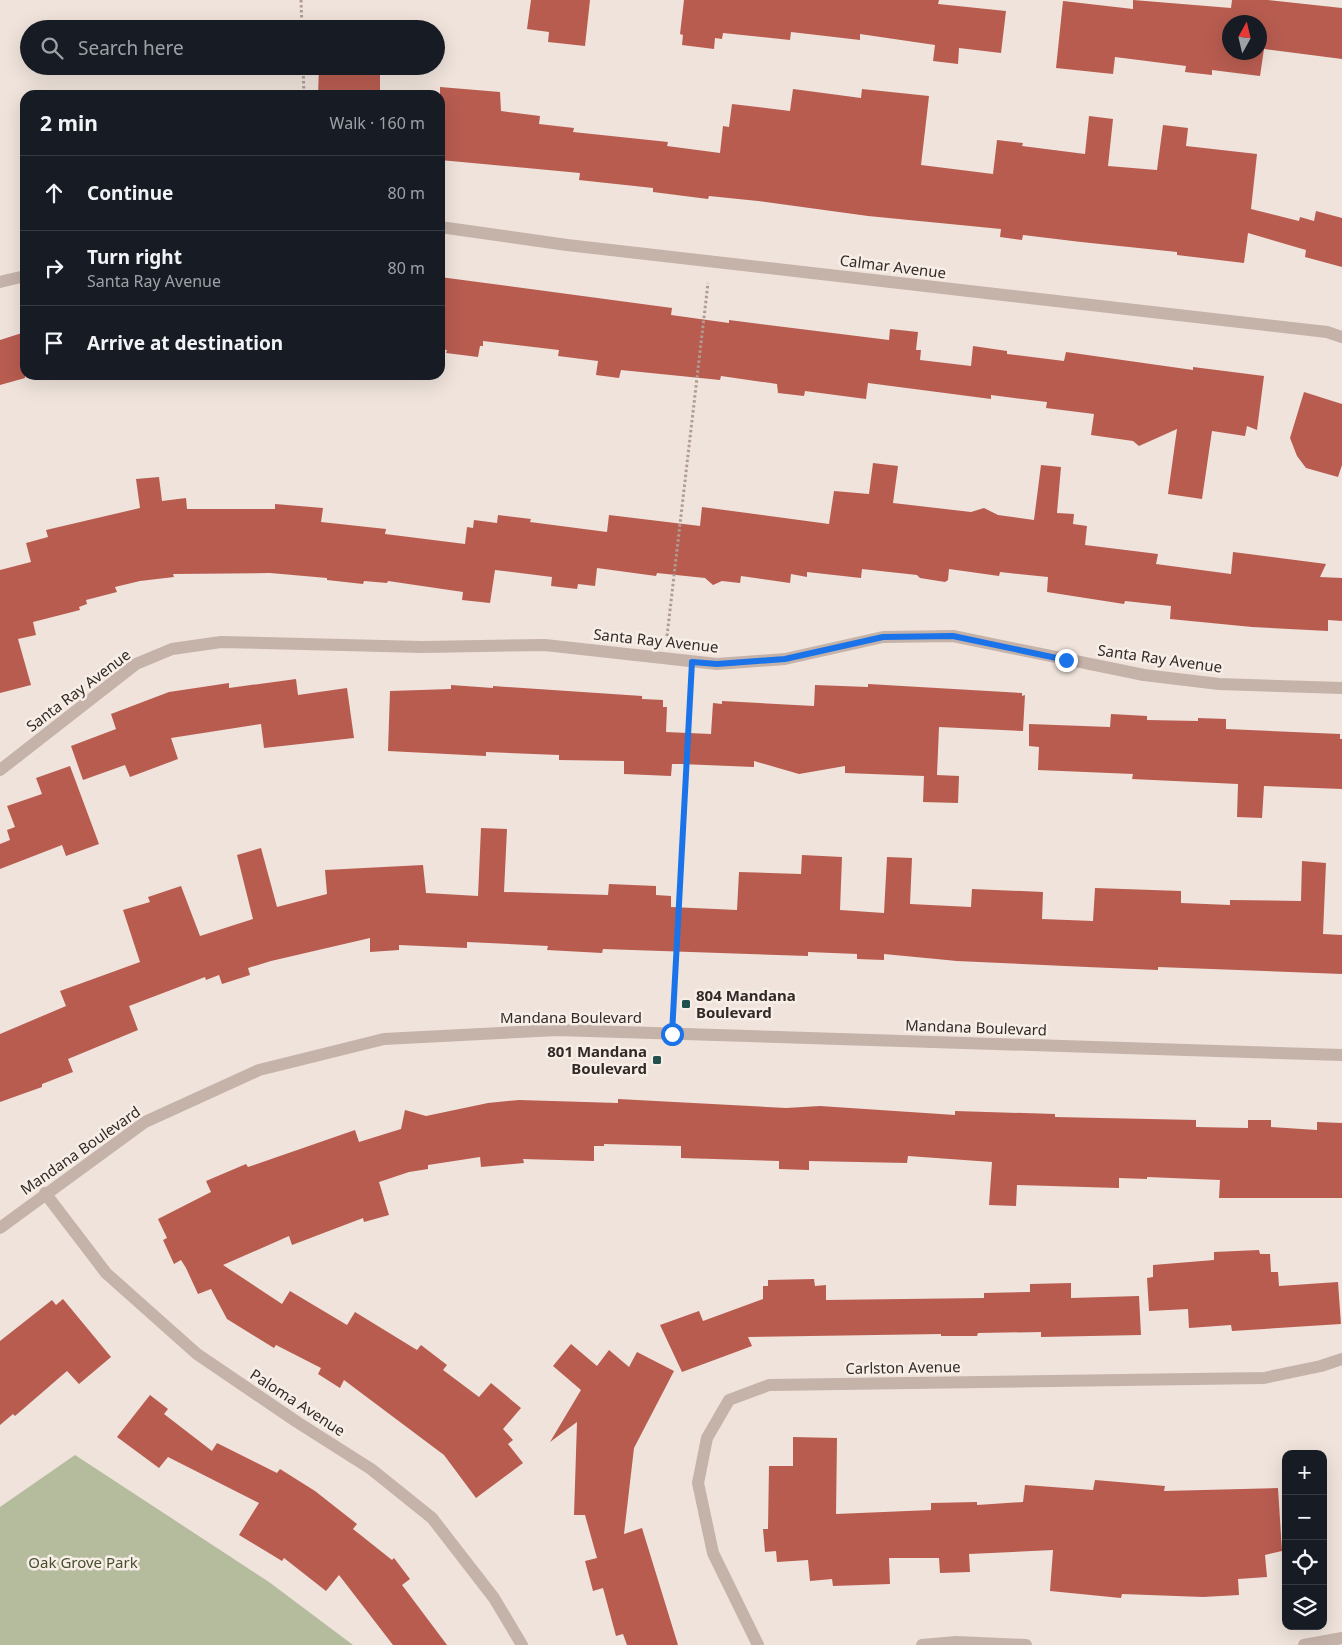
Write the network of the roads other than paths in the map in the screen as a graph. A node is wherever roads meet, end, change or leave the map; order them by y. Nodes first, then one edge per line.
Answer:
1 (445, 228) edge
2 (20, 277) edge
3 (0, 282) edge
4 (1342, 337) edge
5 (1342, 688) edge
6 (0, 770) edge
7 (1342, 1054) edge
8 (45, 1193) junction
9 (0, 1228) edge
10 (1342, 1359) edge
11 (1342, 1638) edge
12 (522, 1645) edge
13 (758, 1645) edge
14 (922, 1645) edge
15 (1026, 1645) edge
16 (1304, 1645) edge

1 - 4 street, Calmar Avenue
2 - 3 street
5 - 6 street, Santa Ray Avenue
7 - 8 street, Mandana Boulevard
8 - 9 street, Mandana Boulevard
8 - 12 street, Paloma Avenue
10 - 13 street, Carlston Avenue
11 - 16 street
14 - 15 street

